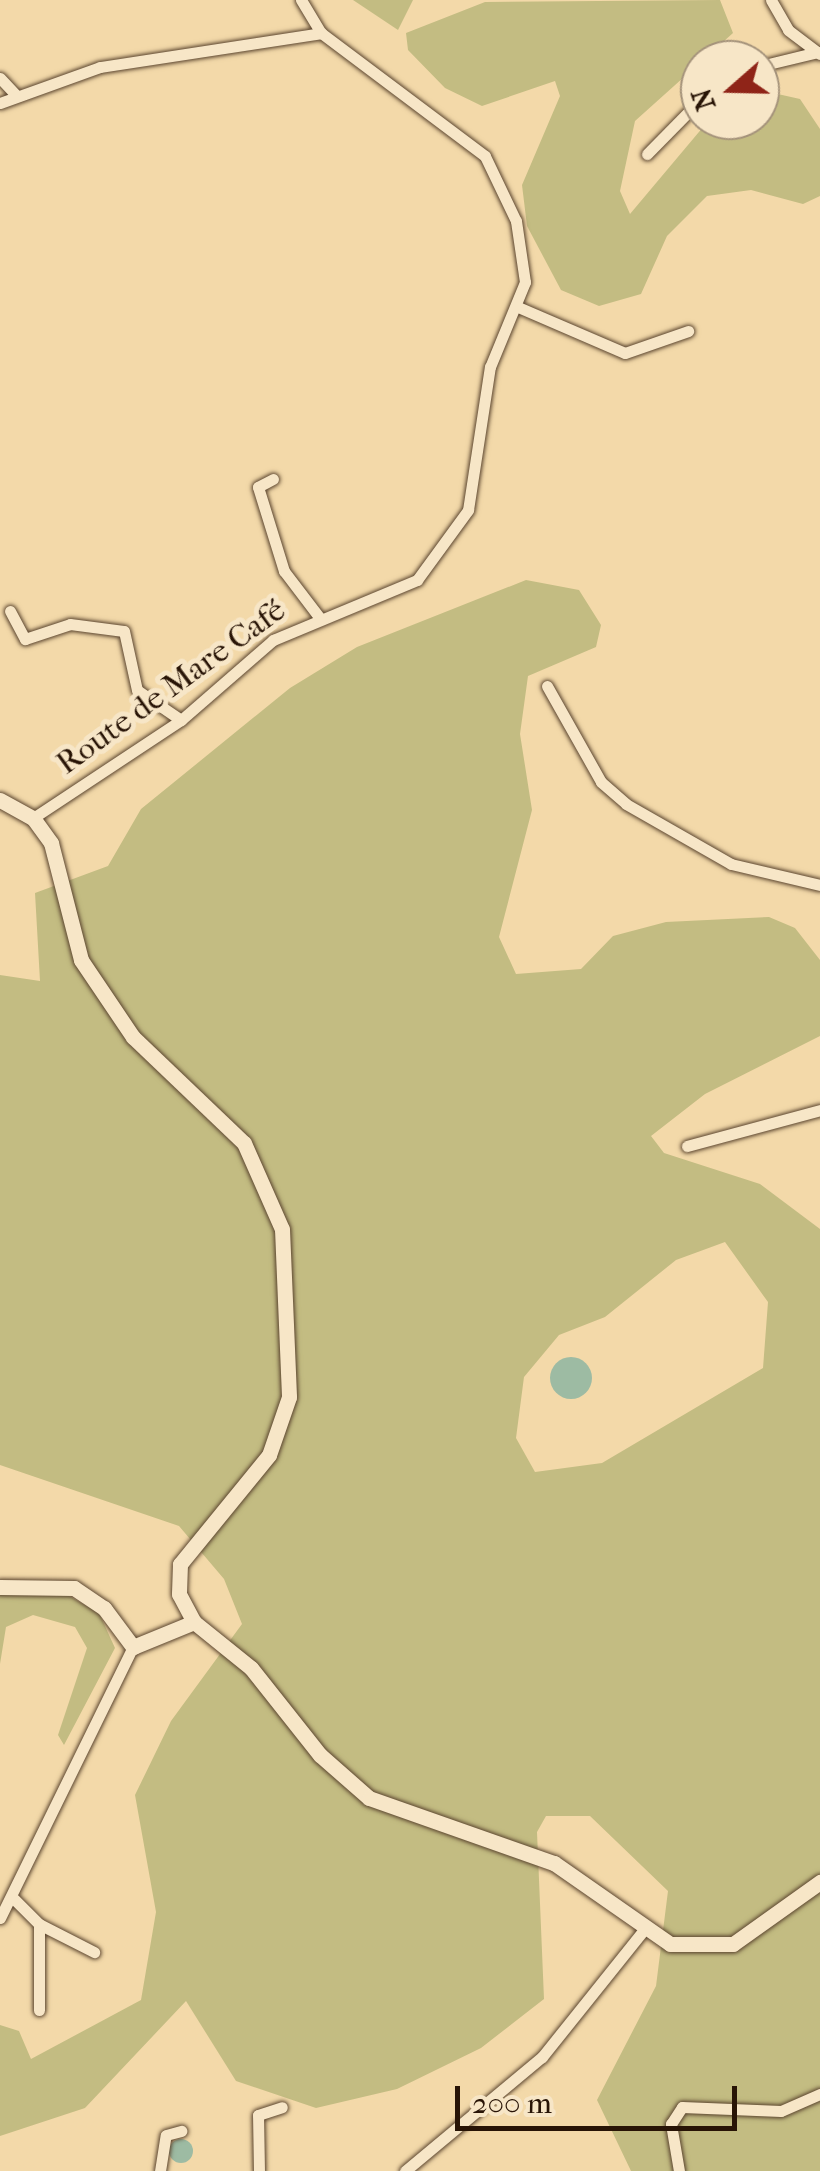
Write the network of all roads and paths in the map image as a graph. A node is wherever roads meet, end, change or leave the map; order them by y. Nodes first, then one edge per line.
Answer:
1 (301, 0) edge
2 (771, 0) edge
3 (322, 33) junction
4 (819, 53) edge
5 (780, 62) edge
6 (0, 78) edge
7 (15, 94) junction
8 (0, 103) edge
9 (680, 120) edge
10 (647, 154) dead end
11 (518, 308) junction
12 (688, 331) dead end
13 (273, 480) dead end
14 (10, 610) dead end
15 (319, 617) junction
16 (547, 686) dead end
17 (181, 720) junction
18 (0, 800) edge
19 (33, 818) junction
20 (820, 885) edge
21 (820, 1110) edge
22 (687, 1146) dead end
23 (0, 1587) edge
24 (194, 1622) junction
25 (133, 1647) junction
26 (820, 1882) edge
27 (14, 1899) junction
28 (0, 1918) edge
29 (39, 1924) junction
30 (643, 1931) junction
31 (94, 1952) dead end
32 (39, 2010) dead end
33 (820, 2094) edge
34 (282, 2108) dead end
35 (181, 2131) dead end
36 (160, 2171) edge
37 (259, 2171) edge
38 (404, 2171) edge
39 (679, 2171) edge

1 - 3 street, Route de Mare Café
2 - 4 street
3 - 7 street
3 - 11 street, Route de Mare Café
4 - 5 street
6 - 7 street
7 - 8 street
9 - 10 street
11 - 12 street
11 - 15 street, Route de Mare Café
13 - 15 street
14 - 17 street
15 - 17 street, Route de Mare Café
16 - 20 street
17 - 19 street, Route de Mare Café
18 - 19 main road
19 - 24 main road
21 - 22 street
23 - 25 main road
24 - 25 main road
24 - 30 main road
25 - 27 street
26 - 30 main road
27 - 28 street
27 - 29 street
29 - 31 street
29 - 32 street
30 - 38 street
33 - 39 street
34 - 37 street
35 - 36 street

